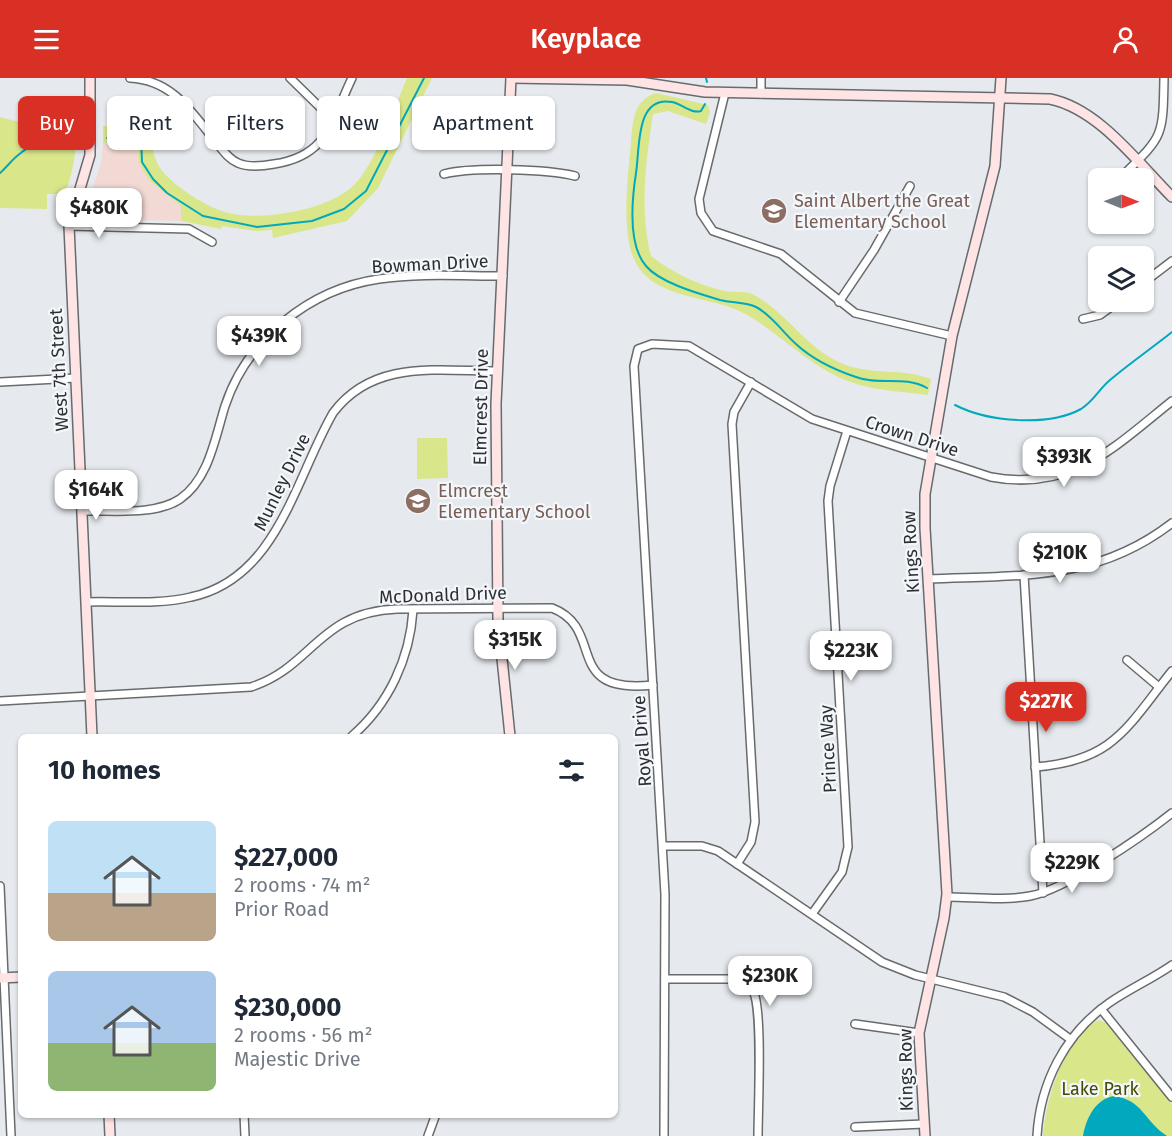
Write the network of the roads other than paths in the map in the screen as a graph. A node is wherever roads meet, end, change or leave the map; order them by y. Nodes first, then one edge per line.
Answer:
1 (90, 78) edge
2 (130, 78) edge
3 (290, 78) edge
4 (352, 78) edge
5 (511, 78) edge
6 (761, 78) edge
7 (1001, 78) edge
8 (1164, 78) edge
9 (725, 93) junction
10 (761, 94) junction
11 (343, 96) edge
12 (1000, 98) junction
13 (317, 104) edge
14 (317, 145) edge
15 (1137, 162) junction
16 (1130, 168) edge
17 (508, 171) junction
18 (444, 174) dead end
19 (575, 176) dead end
20 (910, 186) dead end
21 (1172, 197) edge
22 (69, 226) junction
23 (212, 242) dead end
24 (1172, 261) edge
25 (1154, 275) edge
26 (503, 276) junction
27 (839, 302) junction
28 (1104, 312) edge
29 (1083, 319) dead end
30 (952, 336) junction
31 (640, 347) joint
32 (498, 371) junction
33 (76, 378) junction
34 (0, 382) edge
35 (751, 382) junction
36 (1172, 401) edge
37 (847, 431) junction
38 (931, 457) junction
39 (82, 511) junction
40 (1172, 523) edge
41 (1024, 574) junction
42 (928, 579) junction
43 (86, 602) junction
44 (498, 608) junction
45 (413, 609) junction
46 (1127, 660) dead end
47 (1172, 671) edge
48 (653, 686) junction
49 (1159, 687) junction
50 (90, 696) junction
51 (0, 701) edge
52 (92, 734) edge
53 (354, 734) edge
54 (510, 734) edge
55 (1035, 767) junction
56 (1172, 813) edge
57 (663, 846) junction
58 (737, 864) junction
59 (0, 886) edge
60 (1043, 893) junction
61 (947, 897) junction
62 (812, 914) junction
63 (1172, 965) edge
64 (18, 977) edge
65 (2, 978) edge
66 (665, 979) junction
67 (930, 979) junction
68 (1101, 1009) junction
69 (855, 1023) dead end
70 (920, 1033) junction
71 (1070, 1039) junction
72 (1172, 1097) edge
73 (109, 1118) edge
74 (244, 1118) edge
75 (435, 1118) edge
76 (924, 1124) junction
77 (855, 1127) dead end
78 (11, 1136) edge
79 (110, 1136) edge
80 (245, 1136) edge
81 (428, 1136) edge
82 (664, 1136) edge
83 (758, 1136) edge
84 (925, 1136) edge
85 (1037, 1136) edge

1 - 22 main road, West 7th Street
2 - 14 street
3 - 13 street
4 - 11 street
5 - 9 main road
5 - 17 main road, Elmcrest Drive
6 - 10 street
7 - 12 main road, Kings Row
8 - 15 street
9 - 10 main road
9 - 27 street
10 - 12 main road
12 - 15 main road
12 - 30 main road, Kings Row
15 - 16 street
15 - 21 main road
17 - 18 street
17 - 19 street
17 - 26 main road, Elmcrest Drive
20 - 27 street
22 - 23 street
22 - 33 main road, West 7th Street
24 - 25 street
26 - 32 main road, Elmcrest Drive
26 - 39 street, Bowman Drive
27 - 30 street
28 - 29 street
30 - 38 main road, Kings Row
31 - 35 street, Crown Drive
31 - 48 street, Royal Drive
32 - 43 street, Munley Drive
32 - 44 main road, Elmcrest Drive
33 - 34 street
33 - 39 main road, West 7th Street
35 - 37 street, Crown Drive
35 - 58 street
36 - 38 street, Crown Drive
37 - 38 street, Crown Drive
37 - 62 street, Prince Way
38 - 42 main road, Kings Row
39 - 43 main road, West 7th Street
40 - 41 street
41 - 42 street
41 - 55 street
42 - 61 main road, Kings Row
43 - 50 main road, West 7th Street
44 - 45 street, McDonald Drive
44 - 48 street, McDonald Drive
44 - 54 main road, Elmcrest Drive
45 - 50 street, McDonald Drive
45 - 53 street
46 - 49 street
47 - 49 street
48 - 57 street, Royal Drive
49 - 55 street
50 - 51 street, McDonald Drive
50 - 52 main road, West 7th Street
55 - 60 street
56 - 60 street
57 - 58 street
57 - 66 street, Royal Drive
58 - 62 street
59 - 65 street
60 - 61 street
61 - 67 main road, Kings Row
62 - 67 street
63 - 68 street
64 - 65 main road
65 - 78 street
66 - 82 street, Royal Drive
66 - 83 street
67 - 70 main road, Kings Row
67 - 71 street
68 - 71 street
68 - 72 street
69 - 70 street
70 - 76 main road, Kings Row
71 - 85 street
73 - 79 main road
74 - 80 street
75 - 81 street
76 - 77 street
76 - 84 main road, Kings Row

